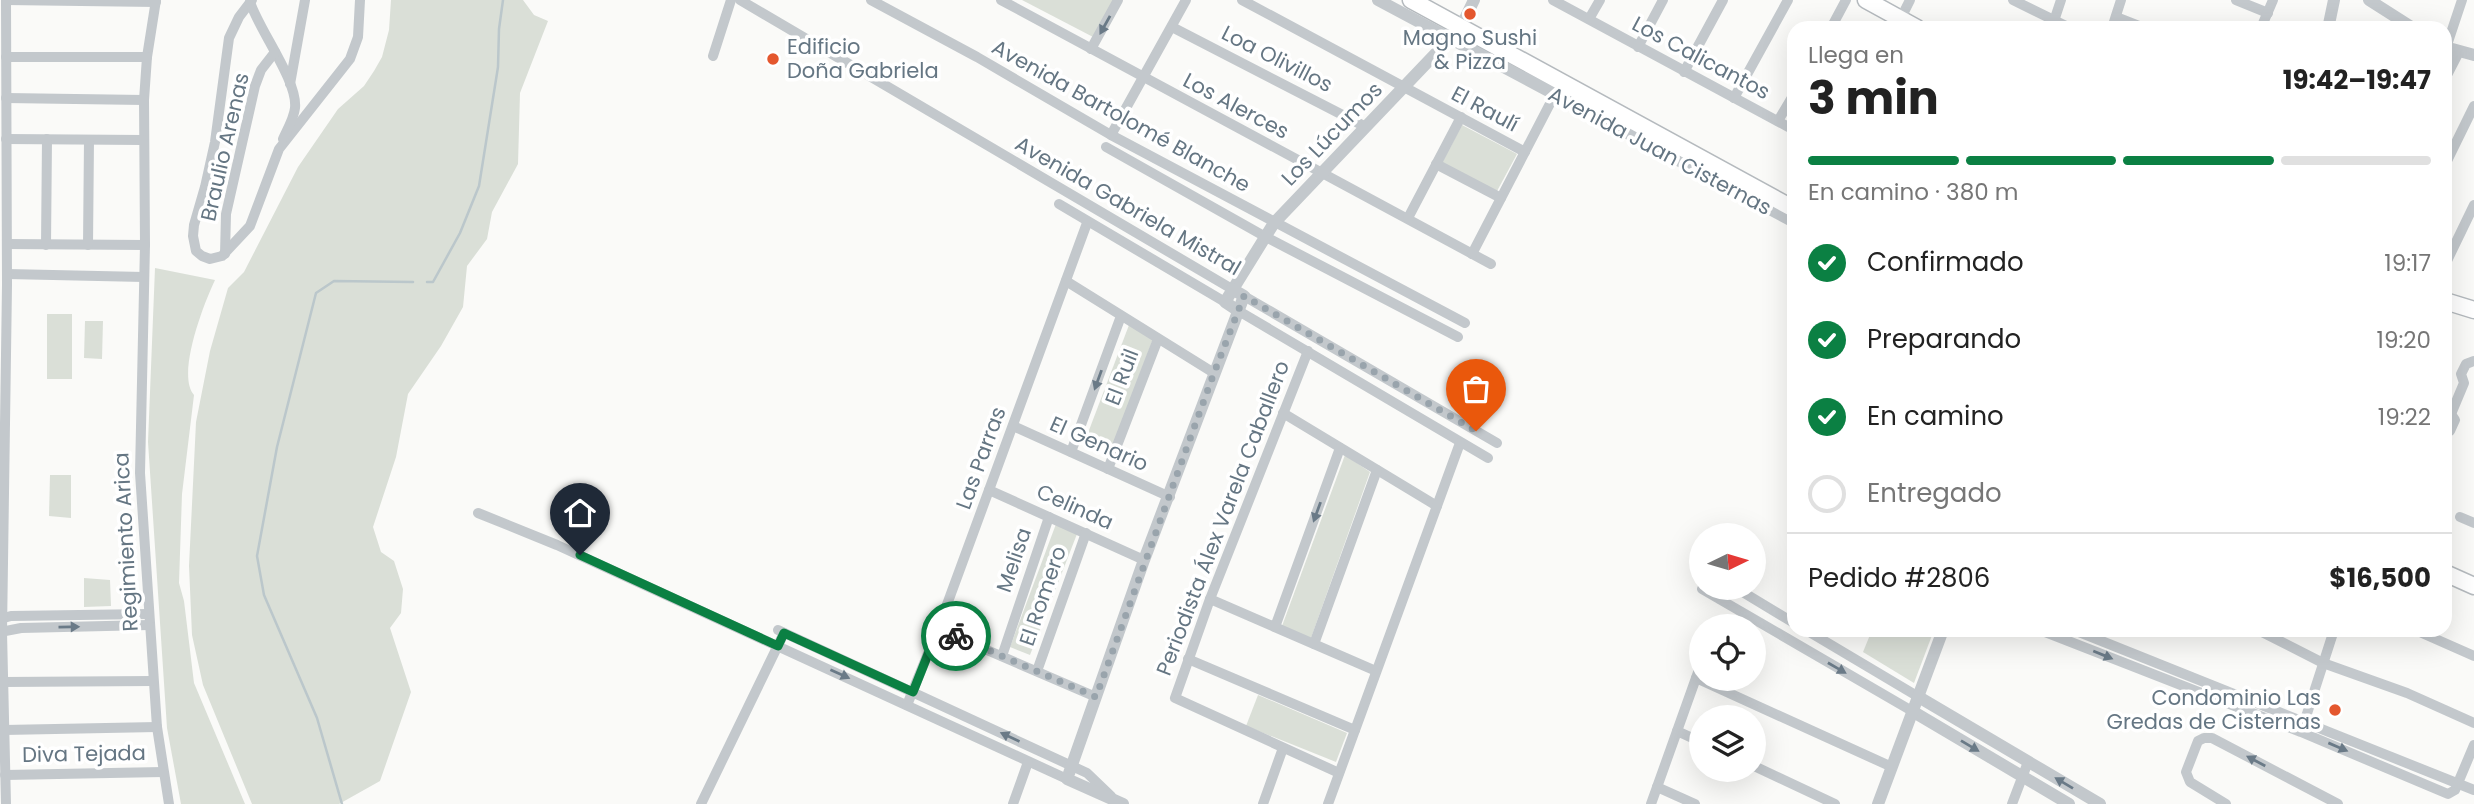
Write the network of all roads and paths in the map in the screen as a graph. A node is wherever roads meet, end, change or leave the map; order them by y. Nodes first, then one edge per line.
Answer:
1 (6, 0) edge
2 (305, 0) edge
3 (360, 0) edge
4 (732, 0) edge
5 (740, 0) edge
6 (871, 0) edge
7 (1001, 0) edge
8 (1118, 0) edge
9 (1186, 0) edge
10 (1242, 0) edge
11 (1378, 0) edge
12 (1411, 0) edge
13 (1474, 0) edge
14 (1553, 0) edge
15 (1600, 0) edge
16 (1663, 0) edge
17 (1723, 0) edge
18 (1788, 0) edge
19 (1846, 0) edge
20 (1866, 0) edge
21 (1910, 0) edge
22 (2013, 0) edge
23 (2061, 0) edge
24 (2121, 0) edge
25 (2236, 0) edge
26 (2273, 0) edge
27 (2334, 0) edge
28 (2369, 0) edge
29 (2462, 0) edge
30 (156, 1) edge
31 (251, 1) edge
32 (2267, 13) junction
33 (2116, 17) junction
34 (1589, 19) junction
35 (1834, 21) edge
36 (1895, 21) edge
37 (1900, 21) edge
38 (2054, 21) joint
39 (2115, 21) edge
40 (2126, 21) edge
41 (2264, 21) edge
42 (2330, 21) edge
43 (2402, 21) edge
44 (1172, 27) junction
45 (1461, 27) junction
46 (1450, 39) junction
47 (2452, 41) edge
48 (1638, 47) junction
49 (1091, 49) junction
50 (2452, 50) edge
51 (275, 52) junction
52 (2474, 55) edge
53 (713, 56) dead end
54 (6, 57) junction
55 (147, 57) junction
56 (1684, 72) junction
57 (1142, 76) junction
58 (290, 84) junction
59 (1405, 88) junction
60 (1555, 94) junction
61 (1734, 97) junction
62 (6, 98) junction
63 (144, 100) junction
64 (1787, 106) edge
65 (2474, 106) edge
66 (295, 107) junction
67 (308, 115) junction
68 (1461, 117) junction
69 (1778, 121) junction
70 (1364, 126) junction
71 (1787, 126) edge
72 (1111, 135) junction
73 (6, 139) junction
74 (47, 139) junction
75 (89, 140) junction
76 (142, 140) junction
77 (1106, 147) dead end
78 (279, 149) junction
79 (2452, 151) edge
80 (1525, 152) junction
81 (1436, 164) junction
82 (1320, 173) junction
83 (1501, 198) junction
84 (1059, 204) dead end
85 (1787, 205) edge
86 (2474, 205) edge
87 (1408, 218) junction
88 (1787, 218) edge
89 (1087, 223) junction
90 (1273, 223) junction
91 (1264, 236) junction
92 (7, 244) junction
93 (46, 245) junction
94 (88, 245) junction
95 (145, 245) junction
96 (2452, 251) edge
97 (225, 254) junction
98 (1472, 254) junction
99 (1491, 264) dead end
100 (7, 274) junction
101 (144, 277) junction
102 (1066, 281) junction
103 (1232, 289) junction
104 (1244, 296) junction
105 (1225, 302) junction
106 (2452, 303) edge
107 (1237, 310) junction
108 (2474, 310) edge
109 (1121, 316) junction
110 (1465, 323) dead end
111 (1458, 337) dead end
112 (1158, 339) junction
113 (1308, 351) junction
114 (2474, 361) edge
115 (1214, 373) junction
116 (2469, 381) edge
117 (2452, 409) edge
118 (1283, 413) junction
119 (1013, 426) junction
120 (1460, 443) junction
121 (1497, 443) dead end
122 (1340, 448) junction
123 (1072, 452) junction
124 (1488, 458) dead end
125 (1108, 469) junction
126 (1377, 470) junction
127 (989, 490) junction
128 (1170, 497) junction
129 (1437, 506) junction
130 (478, 513) dead end
131 (1049, 517) junction
132 (2460, 517) dead end
133 (2474, 523) edge
134 (1086, 533) junction
135 (1144, 560) junction
136 (2452, 576) edge
137 (2474, 586) edge
138 (1210, 599) junction
139 (1721, 600) edge
140 (1755, 600) edge
141 (1764, 605) junction
142 (1745, 614) edge
143 (1760, 614) edge
144 (1, 618) edge
145 (1787, 618) edge
146 (148, 620) junction
147 (1275, 627) junction
148 (1766, 627) edge
149 (938, 629) junction
150 (1, 632) edge
151 (1804, 637) edge
152 (1819, 637) edge
153 (1940, 637) edge
154 (2059, 637) edge
155 (2091, 637) edge
156 (2281, 637) edge
157 (2332, 637) edge
158 (2431, 637) edge
159 (1314, 644) junction
160 (778, 646) junction
161 (1799, 647) junction
162 (1002, 656) junction
163 (2474, 656) edge
164 (1188, 659) junction
165 (2323, 663) junction
166 (1037, 671) junction
167 (1376, 671) junction
168 (153, 681) junction
169 (3, 682) junction
170 (1691, 691) edge
171 (1725, 691) edge
172 (913, 692) junction
173 (1917, 696) junction
174 (1096, 697) junction
175 (907, 705) junction
176 (1912, 711) junction
177 (2474, 723) edge
178 (157, 727) junction
179 (2303, 727) junction
180 (4, 730) junction
181 (1354, 730) junction
182 (1677, 731) junction
183 (1689, 736) edge
184 (2474, 745) edge
185 (1283, 747) junction
186 (1028, 762) junction
187 (2028, 762) junction
188 (1072, 766) junction
189 (1892, 767) junction
190 (163, 772) junction
191 (1766, 772) edge
192 (1339, 773) junction
193 (5, 775) junction
194 (2022, 778) junction
195 (1067, 779) junction
196 (2458, 783) junction
197 (1657, 787) junction
198 (2474, 790) edge
199 (1119, 802) edge
200 (6, 804) edge
201 (169, 804) edge
202 (701, 804) edge
203 (1013, 804) edge
204 (1263, 804) edge
205 (1328, 804) edge
206 (1650, 804) edge
207 (1695, 804) edge
208 (1835, 804) edge
209 (1878, 804) edge
210 (2012, 804) edge
211 (2069, 804) edge
212 (2100, 804) edge
213 (2227, 804) edge
214 (2338, 804) edge

1 - 30 street
1 - 54 street
2 - 58 street
3 - 67 street
4 - 53 street
5 - 103 street, Avenida Gabriela Mistral
6 - 72 street, Avenida Bartolomé Blanche
7 - 49 street, Los Alerces
8 -> 49 street
9 - 44 street
10 - 59 street, El Raulí
11 - 46 street, Avenida Juan Cisternas
12 - 45 main road, Avenida Juan Cisternas
13 - 45 street, Los Lúcumos
14 - 34 street, Los Calicantos
15 - 34 street
16 - 48 street
17 - 56 street
18 - 61 street
19 - 35 street
20 - 36 main road
21 - 37 street
22 - 38 street
23 - 38 street
24 - 33 street
25 - 32 street
26 - 32 street
27 - 42 street
28 - 43 street
29 - 47 street
30 - 55 street, Regimiento Arica
31 - 51 street
31 - 97 street
32 - 41 street
33 - 39 street
33 - 40 street
34 - 48 street, Los Calicantos
44 - 57 street
44 - 70 street, Loa Olivillos
45 - 46 street, Los Lúcumos
45 - 85 main road, Avenida Juan Cisternas
46 - 59 street, Los Lúcumos
46 - 60 street, Avenida Juan Cisternas
48 - 56 street, Los Calicantos
49 - 57 street, Los Alerces
50 - 52 street
51 - 58 street
51 - 97 street, Braulio Arenas
54 - 55 street
54 - 62 street
55 - 63 street, Regimiento Arica
56 - 61 street, Los Calicantos
57 - 72 street
57 - 82 street, Los Alerces
58 - 66 street
59 - 68 street, El Raulí
59 - 70 street, Los Lúcumos
60 - 80 street
60 - 88 street, Avenida Juan Cisternas
61 - 69 street, Los Calicantos
62 - 63 street
62 - 73 street
63 - 76 street, Regimiento Arica
64 - 69 street
65 - 79 street
66 - 67 street
66 - 78 street
67 - 78 street
68 - 80 street, El Raulí
68 - 81 street
69 - 71 street, Los Calicantos
70 - 82 street, Los Lúcumos
72 - 90 street, Avenida Bartolomé Blanche
73 - 74 street
73 - 92 street
74 - 75 street
74 - 93 street
75 - 76 street
75 - 94 street
76 - 95 street, Regimiento Arica
77 - 91 street, Avenida Bartolomé Blanche
78 - 97 street
80 - 83 street
81 - 83 street
81 - 87 street
82 - 87 street, Los Alerces
82 - 90 street, Los Lúcumos
83 - 98 street
84 - 89 street, Avenida Gabriela Mistral
86 - 96 street
87 - 98 street, Los Alerces
89 - 102 street, Las Parras
89 - 105 street, Avenida Gabriela Mistral
90 - 91 street, Los Lúcumos
90 - 110 street, Avenida Bartolomé Blanche
91 - 103 street, Los Lúcumos
91 - 111 street, Avenida Bartolomé Blanche
92 - 93 street
92 - 100 street
93 - 94 street
94 - 95 street
95 - 101 street, Regimiento Arica
98 - 99 street, Los Alerces
100 - 101 street
100 - 144 street
101 - 146 street, Regimiento Arica
102 - 109 street
102 - 119 street, Las Parras
103 - 104 street, Avenida Gabriela Mistral
103 - 105 street, Los Lúcumos
104 - 107 street
104 - 121 street, Avenida Gabriela Mistral
105 - 107 street, Avenida Gabriela Mistral
106 - 108 main road
107 - 113 street, Avenida Gabriela Mistral
107 - 115 street
109 - 112 street
109 -> 123 street
112 - 115 street
112 - 125 street, El Ruil
113 - 118 street, Periodista Álex Varela Caballero
113 - 120 street, Avenida Gabriela Mistral
114 - 116 street
115 - 128 street
116 - 117 street
118 - 122 street
118 - 138 street, Periodista Álex Varela Caballero
119 - 123 street, El Genario
119 - 127 street, Las Parras
120 - 124 street, Avenida Gabriela Mistral
120 - 129 street
122 - 126 street
122 -> 147 street
123 - 125 street, El Genario
125 - 128 street, El Genario
126 - 129 street
126 - 159 street
127 - 131 street, Celinda
127 - 149 street, Las Parras
128 - 135 street
129 - 167 street
130 - 160 street
131 - 134 street, Celinda
131 - 162 street, Melisa
132 - 133 street
134 - 135 street, Celinda
134 - 166 street, El Romero
135 - 174 street
136 - 137 main road
138 - 147 street
138 - 164 street, Periodista Álex Varela Caballero
139 - 142 street
140 - 141 street
141 - 143 street
141 - 145 street
144 - 146 street
144 - 150 street
150 -> 146 street
146 - 168 street, Regimiento Arica
147 - 159 street
148 - 161 street
149 - 162 street
149 - 172 street, Las Parras
150 - 169 street
151 - 161 street
152 - 173 street
153 - 173 street
154 -> 179 street
155 - 179 street
156 - 165 street
157 - 165 street
158 - 163 street
159 - 167 street
160 - 172 street
160 -> 175 street
160 - 202 street
161 -> 176 street
162 - 166 street
164 - 181 street
164 - 185 street, Periodista Álex Varela Caballero
165 - 177 street
165 - 179 street
166 - 174 street
167 - 181 street
168 - 169 street
168 - 178 street, Regimiento Arica
169 - 180 street
170 - 182 street
171 - 189 street
172 - 175 street, Las Parras
188 -> 172 street
173 - 176 street
173 - 187 street
174 - 188 street
175 - 186 street
176 - 189 street
176 -> 194 street
178 - 180 street
178 - 190 street, Regimiento Arica
179 - 196 street
180 - 193 street
181 - 192 street
182 - 183 street
182 - 197 street
184 - 196 street
185 - 192 street
185 - 204 street
186 - 195 street
186 - 203 street
187 - 194 street
212 -> 187 street
188 - 195 street
188 - 199 street
189 - 209 street
190 - 193 street, Diva Tejada
190 - 201 street, Regimiento Arica
191 - 208 street
192 - 205 street
193 - 200 street
194 - 210 street
194 - 211 street
195 - 199 street
196 - 198 street
197 - 206 street
197 - 207 street
214 -> 213 street

